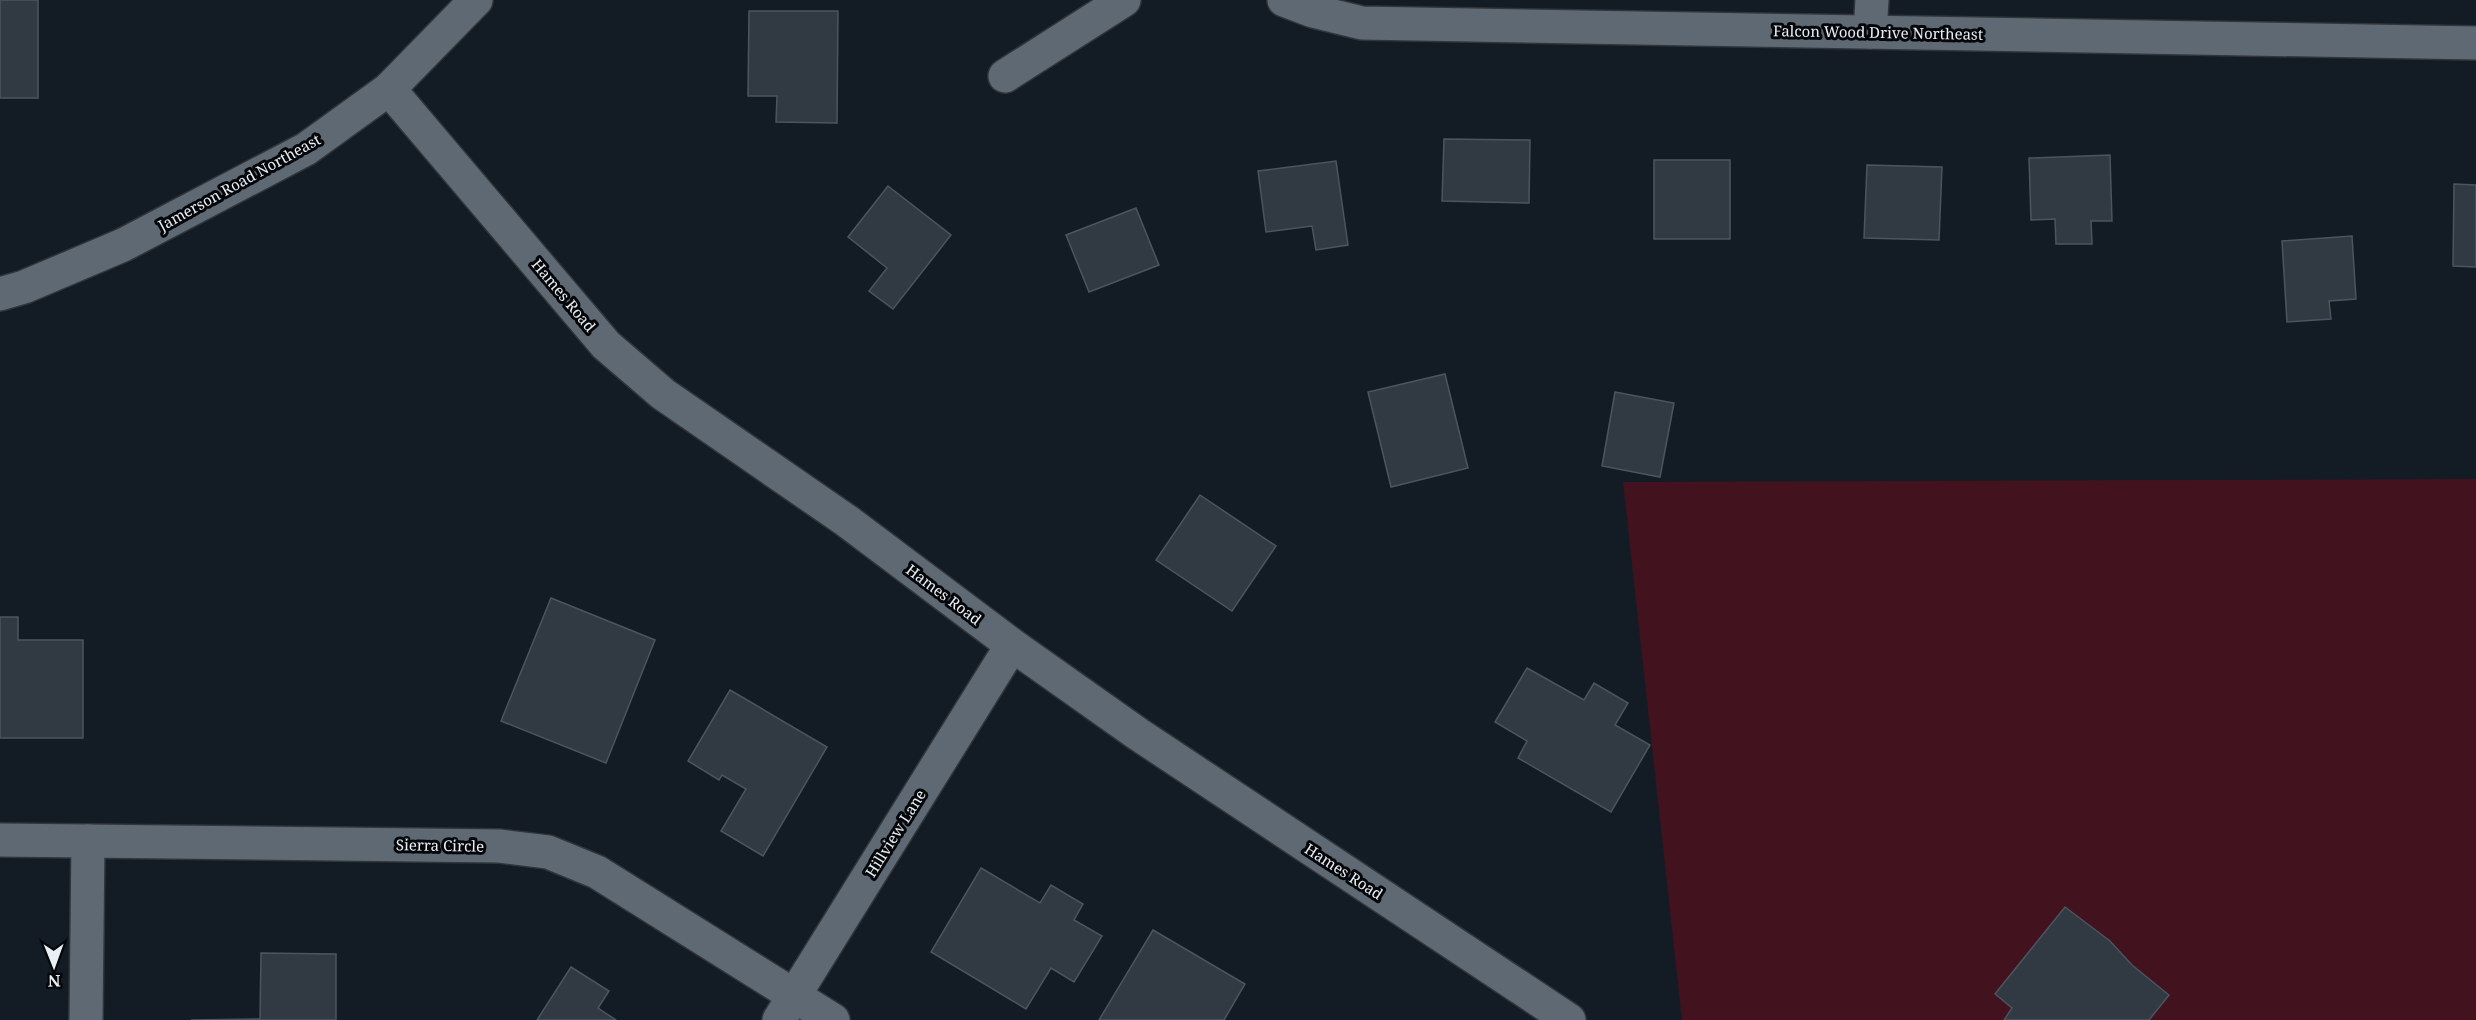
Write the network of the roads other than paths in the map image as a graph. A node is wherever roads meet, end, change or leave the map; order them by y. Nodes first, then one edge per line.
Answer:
1 (476, 0) edge
2 (1124, 0) edge
3 (1284, 0) edge
4 (1872, 0) edge
5 (1870, 32) junction
6 (2476, 43) edge
7 (1005, 76) dead end
8 (389, 89) junction
9 (0, 294) edge
10 (1012, 645) junction
11 (0, 840) edge
12 (88, 841) junction
13 (787, 1008) edge
14 (86, 1020) edge
15 (833, 1020) edge
16 (1569, 1020) edge

1 - 8 street, Jamerson Road Northeast
2 - 7 street
3 - 5 street, Falcon Wood Drive Northeast
4 - 5 street
5 - 6 street, Falcon Wood Drive Northeast
8 - 9 street, Jamerson Road Northeast
8 - 10 street, Hames Road
10 - 13 street, Hillview Lane
10 - 16 street, Hames Road
11 - 12 street, Sierra Circle
12 - 13 street, Sierra Circle
12 - 14 street
13 - 15 street, Sierra Circle

